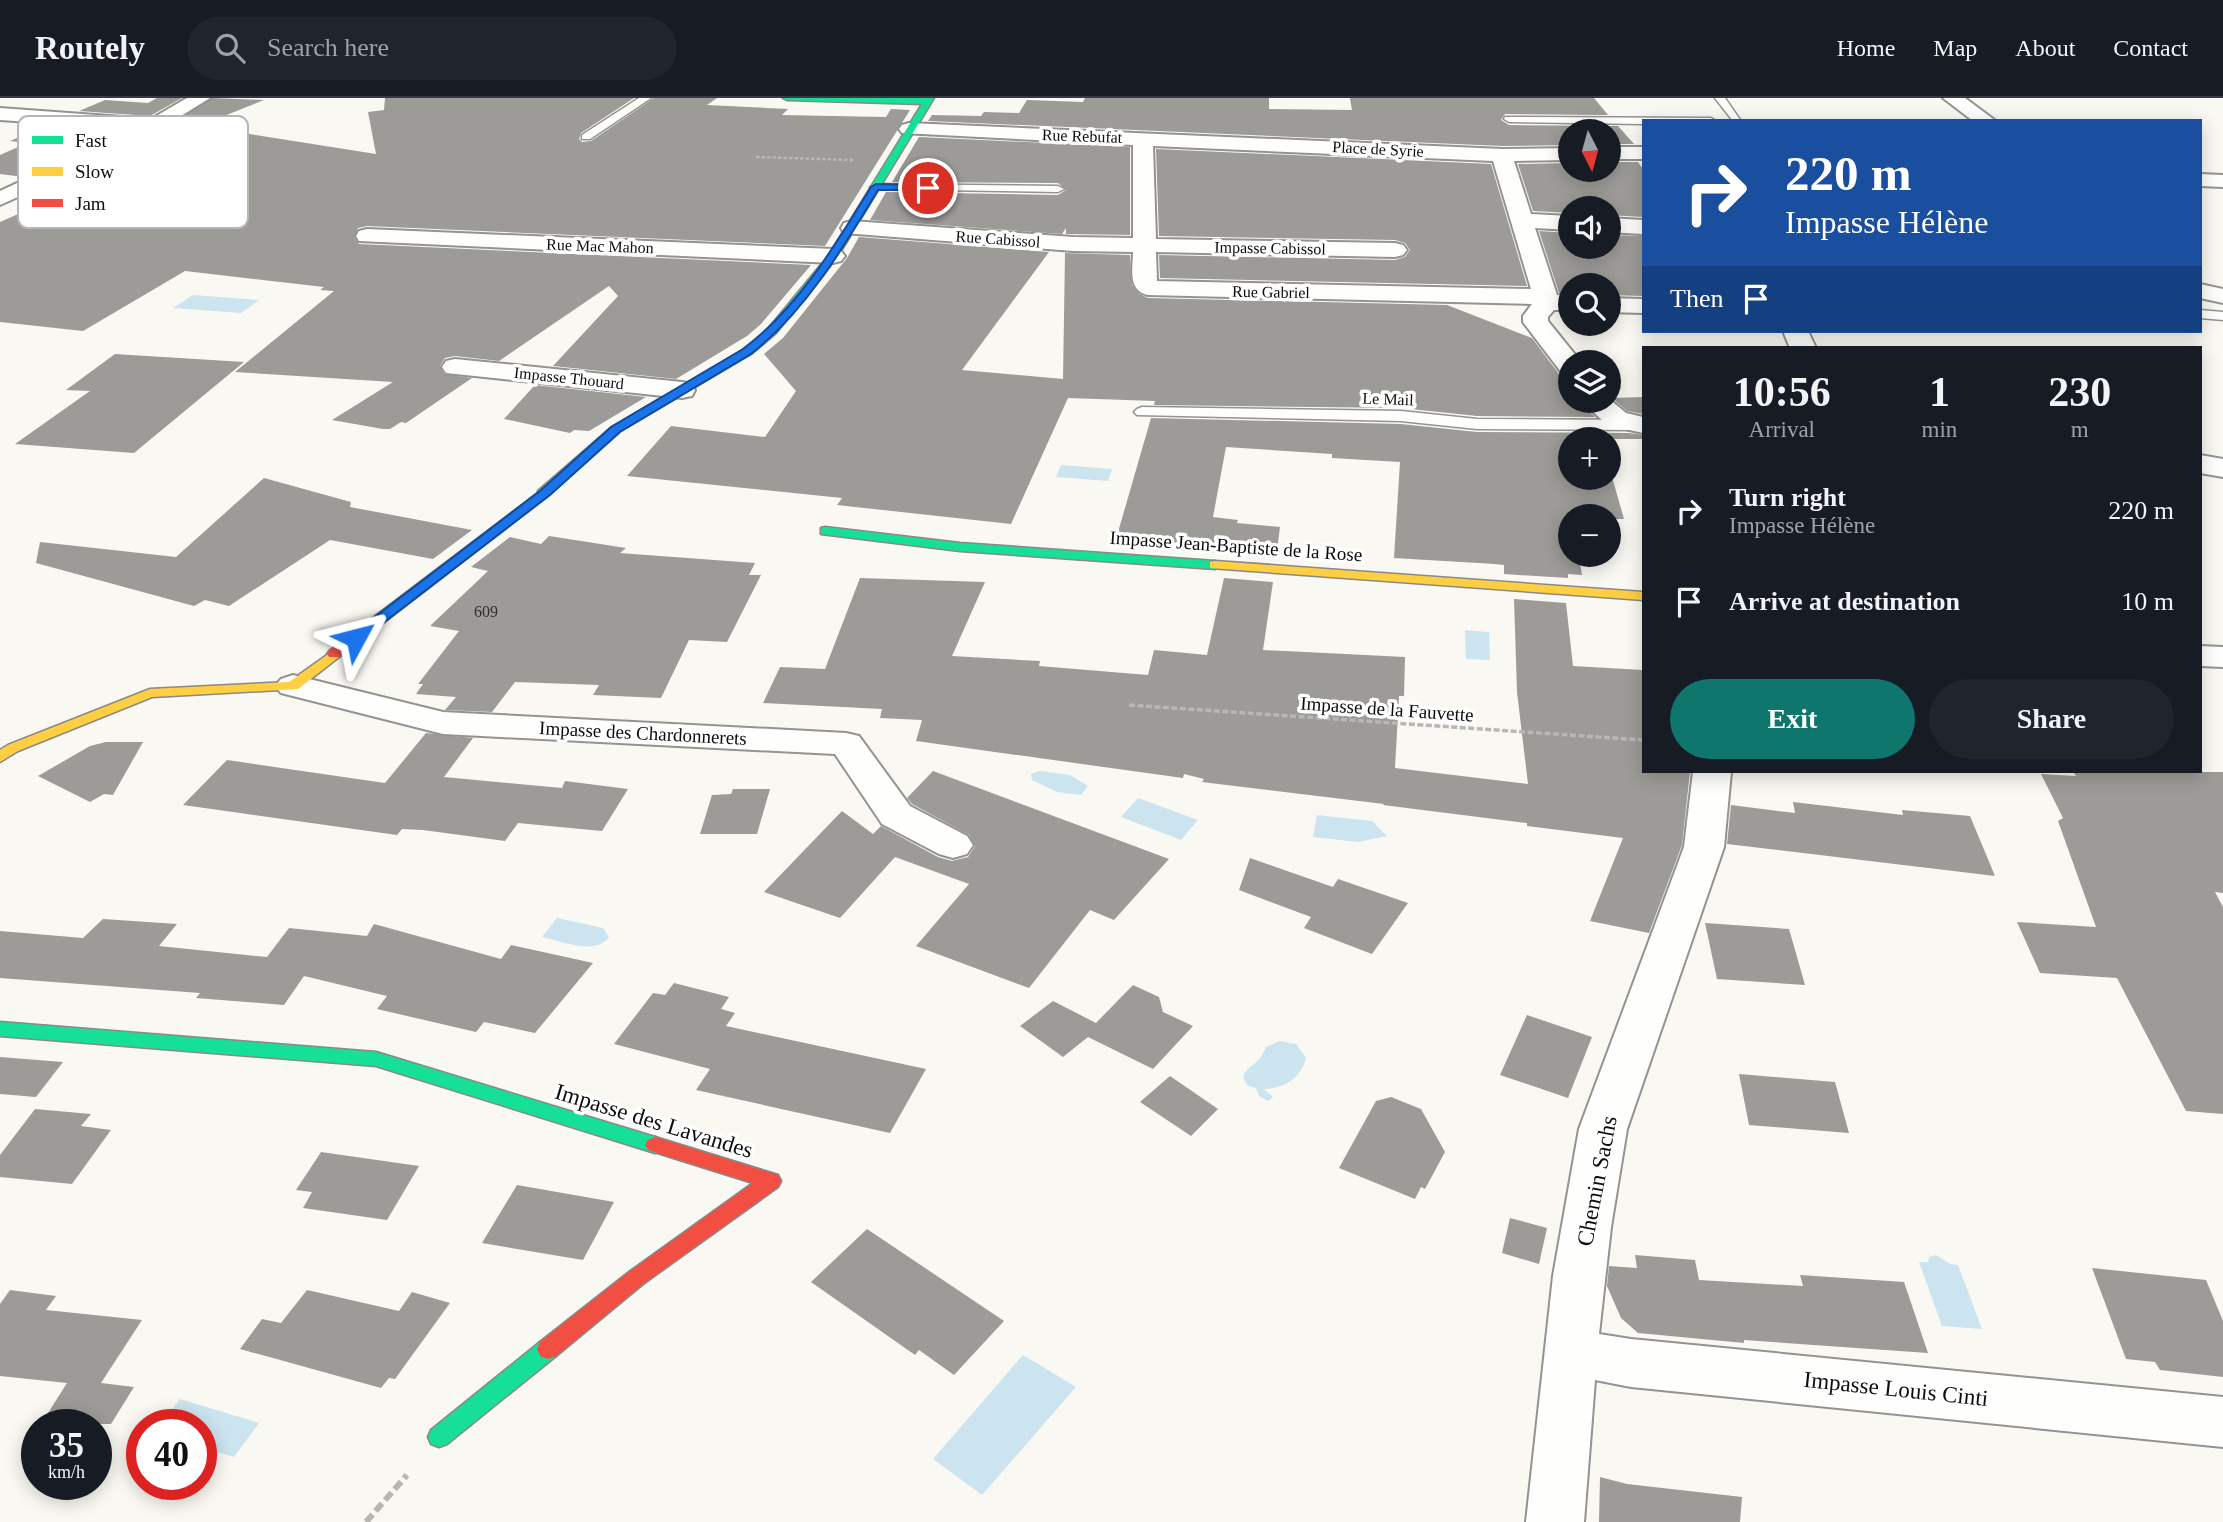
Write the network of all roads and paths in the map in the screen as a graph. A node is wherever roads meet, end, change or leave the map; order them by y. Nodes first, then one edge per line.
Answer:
1 (201, 98) edge
2 (646, 98) edge
3 (787, 98) edge
4 (1720, 98) edge
5 (1952, 98) edge
6 (928, 100) edge
7 (0, 114) edge
8 (29, 116) edge
9 (172, 116) edge
10 (1509, 119) dead end
11 (1737, 119) dead end
12 (1983, 119) edge
13 (1642, 120) edge
14 (909, 130) junction
15 (586, 137) dead end
16 (1143, 138) junction
17 (1255, 143) joint
18 (1621, 153) edge
19 (1642, 153) edge
20 (1558, 155) edge
21 (756, 157) dead end
22 (891, 161) junction
23 (1505, 162) junction
24 (1374, 170) dead end
25 (2202, 180) edge
26 (2223, 181) edge
27 (876, 187) junction
28 (1058, 189) dead end
29 (1522, 220) junction
30 (1558, 222) edge
31 (1621, 226) edge
32 (1642, 227) edge
33 (852, 228) junction
34 (367, 236) dead end
35 (1145, 245) junction
36 (1395, 250) dead end
37 (833, 256) junction
38 (2223, 296) edge
39 (1554, 301) edge
40 (2202, 301) edge
41 (2202, 303) edge
42 (1621, 305) edge
43 (1642, 306) edge
44 (2223, 316) edge
45 (1558, 350) edge
46 (455, 367) dead end
47 (682, 390) junction
48 (1142, 412) dead end
49 (1606, 413) edge
50 (1640, 432) edge
51 (2202, 464) edge
52 (2223, 468) edge
53 (825, 531) dead end
54 (1642, 596) edge
55 (2202, 656) edge
56 (2223, 657) edge
57 (293, 686) junction
58 (1129, 705) dead end
59 (1642, 740) edge
60 (0, 757) edge
61 (1712, 773) edge
62 (953, 845) dead end
63 (0, 1029) edge
64 (1570, 1352) junction
65 (2223, 1422) edge
66 (439, 1437) joint
67 (366, 1522) edge
68 (1555, 1522) edge

1 - 9 street
2 - 15 lane
3 - 6 street
4 - 11 lane
5 - 12 street
6 - 14 street
7 - 8 street
10 - 13 lane
14 - 16 street, Rue Rebufat
14 - 22 street
16 - 17 street, Rue Rebufat
16 - 35 street, Rue Gabriel
17 - 23 street, Place de Syrie
18 - 19 street
20 - 23 street
21 - 22 path
22 - 27 street
23 - 24 street, Place de Syrie
23 - 29 street
25 - 26 street
27 - 28 lane
27 - 33 street
29 - 30 street
29 - 39 street
31 - 32 street
33 - 35 street, Rue Cabissol
33 - 37 street
34 - 37 street, Rue Mac Mahon
35 - 36 street, Impasse Cabissol
35 - 39 street, Rue Gabriel
37 - 47 street
38 - 40 street
39 - 45 street
41 - 44 lane
42 - 43 street
46 - 47 street, Impasse Thouard
47 - 57 street
48 - 50 lane, Le Mail
49 - 50 street
51 - 52 street
53 - 54 street, Impasse Jean-Baptiste de la Rose
55 - 56 street
57 - 60 street
57 - 62 street, Impasse des Chardonnerets
58 - 59 path, Impasse de la Fauvette
61 - 64 street, Chemin Sachs
63 - 66 street, Impasse des Lavandes
64 - 65 street, Impasse Louis Cinti
64 - 68 street, Chemin Sachs
66 - 67 path

